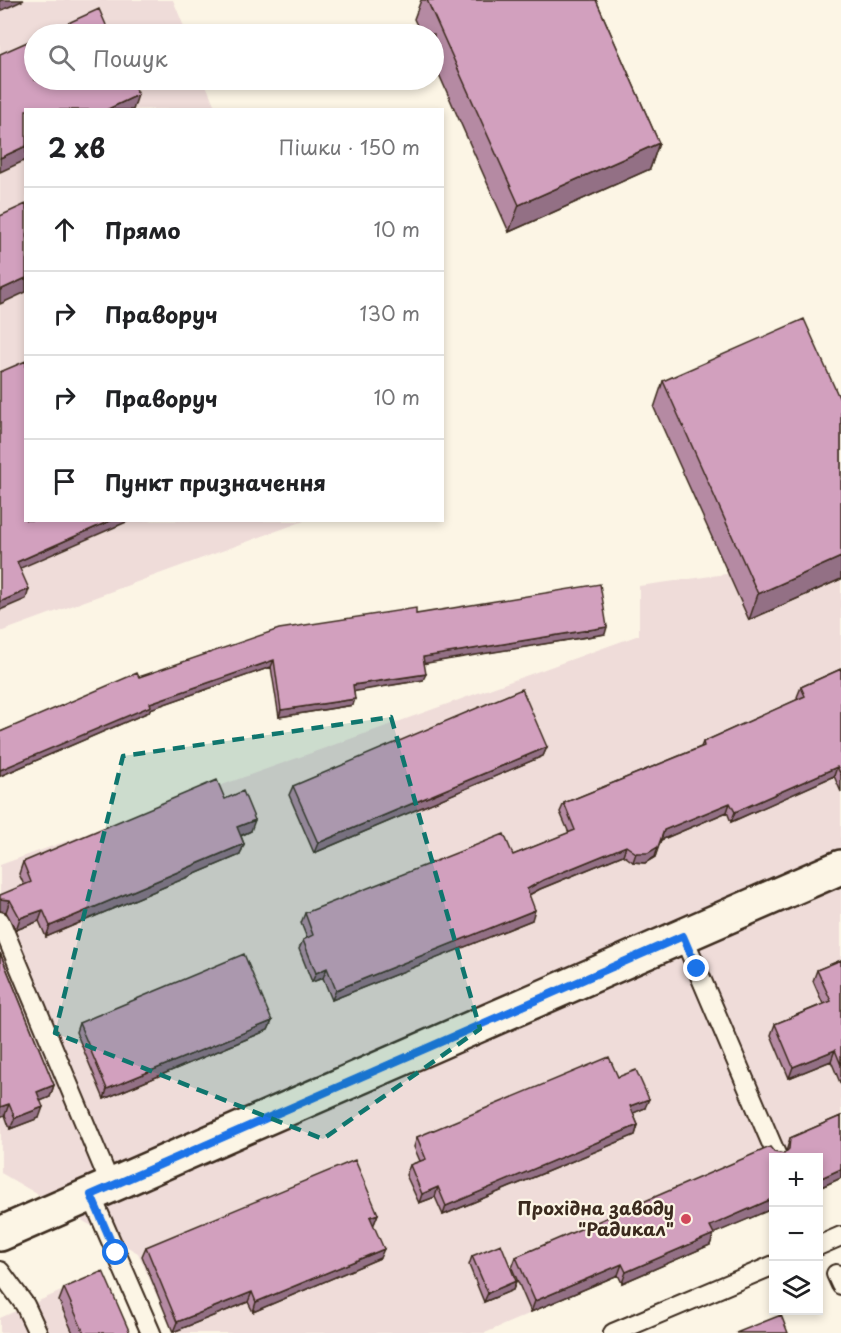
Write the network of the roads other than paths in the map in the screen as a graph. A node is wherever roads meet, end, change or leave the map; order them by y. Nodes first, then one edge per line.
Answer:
1 (841, 867) edge
2 (0, 921) edge
3 (683, 936) junction
4 (776, 1153) edge
5 (101, 1190) junction
6 (0, 1234) edge
7 (841, 1236) edge
8 (823, 1244) edge
9 (769, 1267) edge
10 (0, 1271) edge
11 (38, 1333) edge
12 (151, 1333) edge
13 (613, 1333) edge

1 - 3 street
2 - 5 lane
3 - 4 lane
3 - 5 street
5 - 6 street
5 - 12 lane
7 - 8 lane
9 - 13 lane
10 - 11 lane

